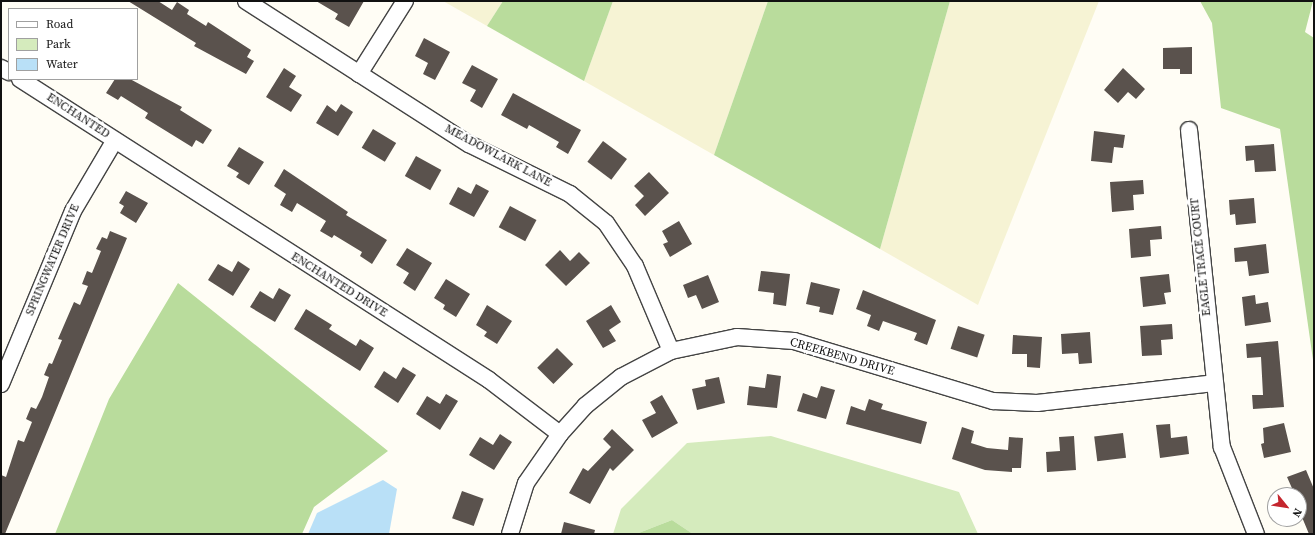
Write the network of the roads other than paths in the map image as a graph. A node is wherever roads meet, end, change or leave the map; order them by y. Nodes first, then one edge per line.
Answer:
1 (246, 1) edge
2 (405, 1) edge
3 (359, 74) junction
4 (22, 80) edge
5 (1189, 130) dead end
6 (115, 140) junction
7 (671, 351) junction
8 (1214, 383) junction
9 (1, 384) edge
10 (560, 434) junction
11 (510, 534) edge
12 (1256, 534) edge

1 - 3 street, MEADOWLARK LANE
2 - 3 street
3 - 7 street, MEADOWLARK LANE
4 - 6 street, ENCHANTED
5 - 8 street, EAGLE TRACE COURT
6 - 9 street, SPRINGWATER DRIVE
6 - 10 street, ENCHANTED DRIVE
7 - 8 street, CREEKBEND DRIVE
7 - 10 street, CREEKBEND DRIVE
8 - 12 street, EAGLE TRACE COURT
10 - 11 street, CREEKBEND DRIVE

